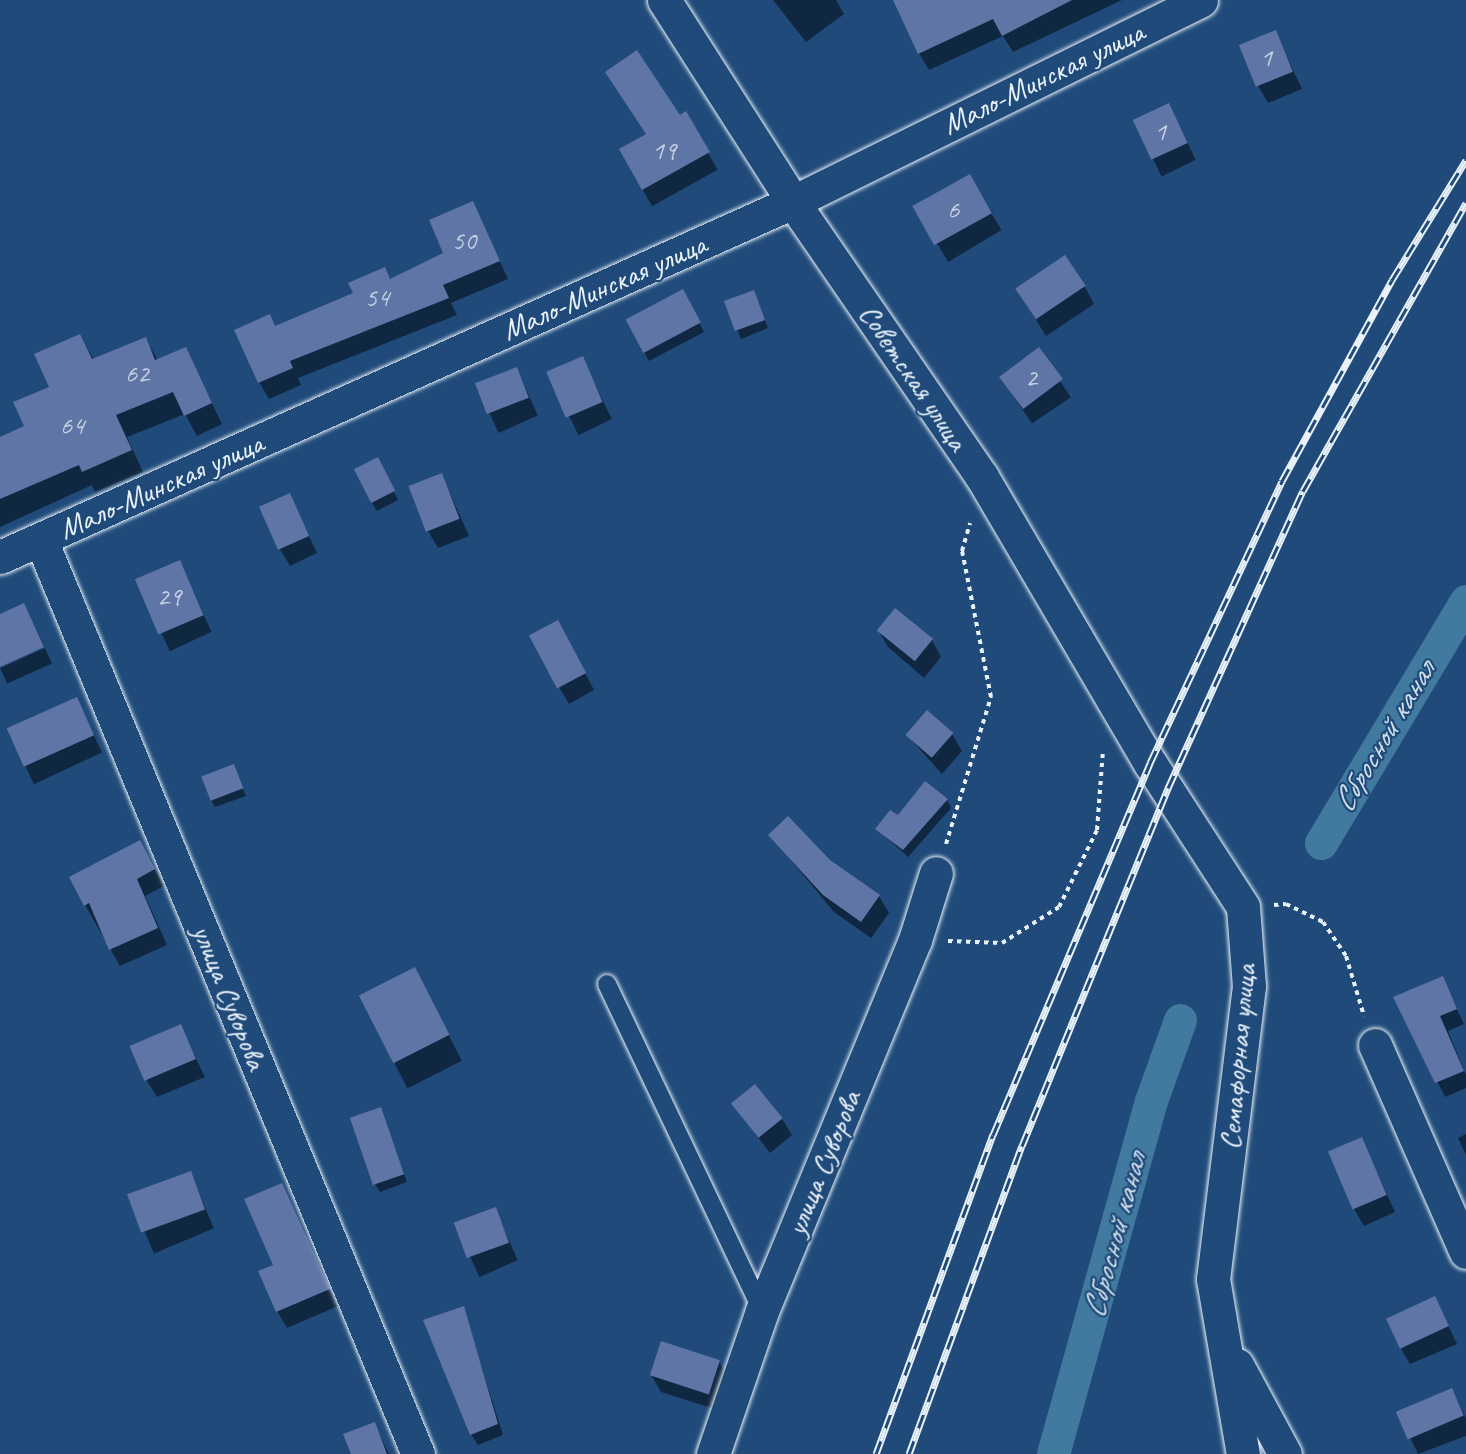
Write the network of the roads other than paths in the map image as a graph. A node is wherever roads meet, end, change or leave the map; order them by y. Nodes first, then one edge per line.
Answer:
1 (664, 0) edge
2 (1201, 0) edge
3 (793, 202) junction
4 (41, 540) junction
5 (0, 557) edge
6 (1150, 763) joint
7 (936, 873) road end
8 (607, 984) dead end
9 (1375, 1045) road end
10 (1466, 1252) edge
11 (762, 1311) junction
12 (1223, 1340) junction
13 (418, 1454) edge
14 (712, 1454) edge
15 (1243, 1454) edge
16 (1285, 1454) edge

1 - 3 street, Советская улица
2 - 3 street, Мало-Минская улица
3 - 4 street, Мало-Минская улица
3 - 6 street, Советская улица
4 - 5 street, Мало-Минская улица
4 - 13 street, улица Суворова
6 - 12 street, Семафорная улица
7 - 11 street, улица Суворова
8 - 11 lane
9 - 10 street
11 - 14 street, улица Суворова
12 - 15 street, Семафорная улица
12 - 16 street, Семафорная улица

